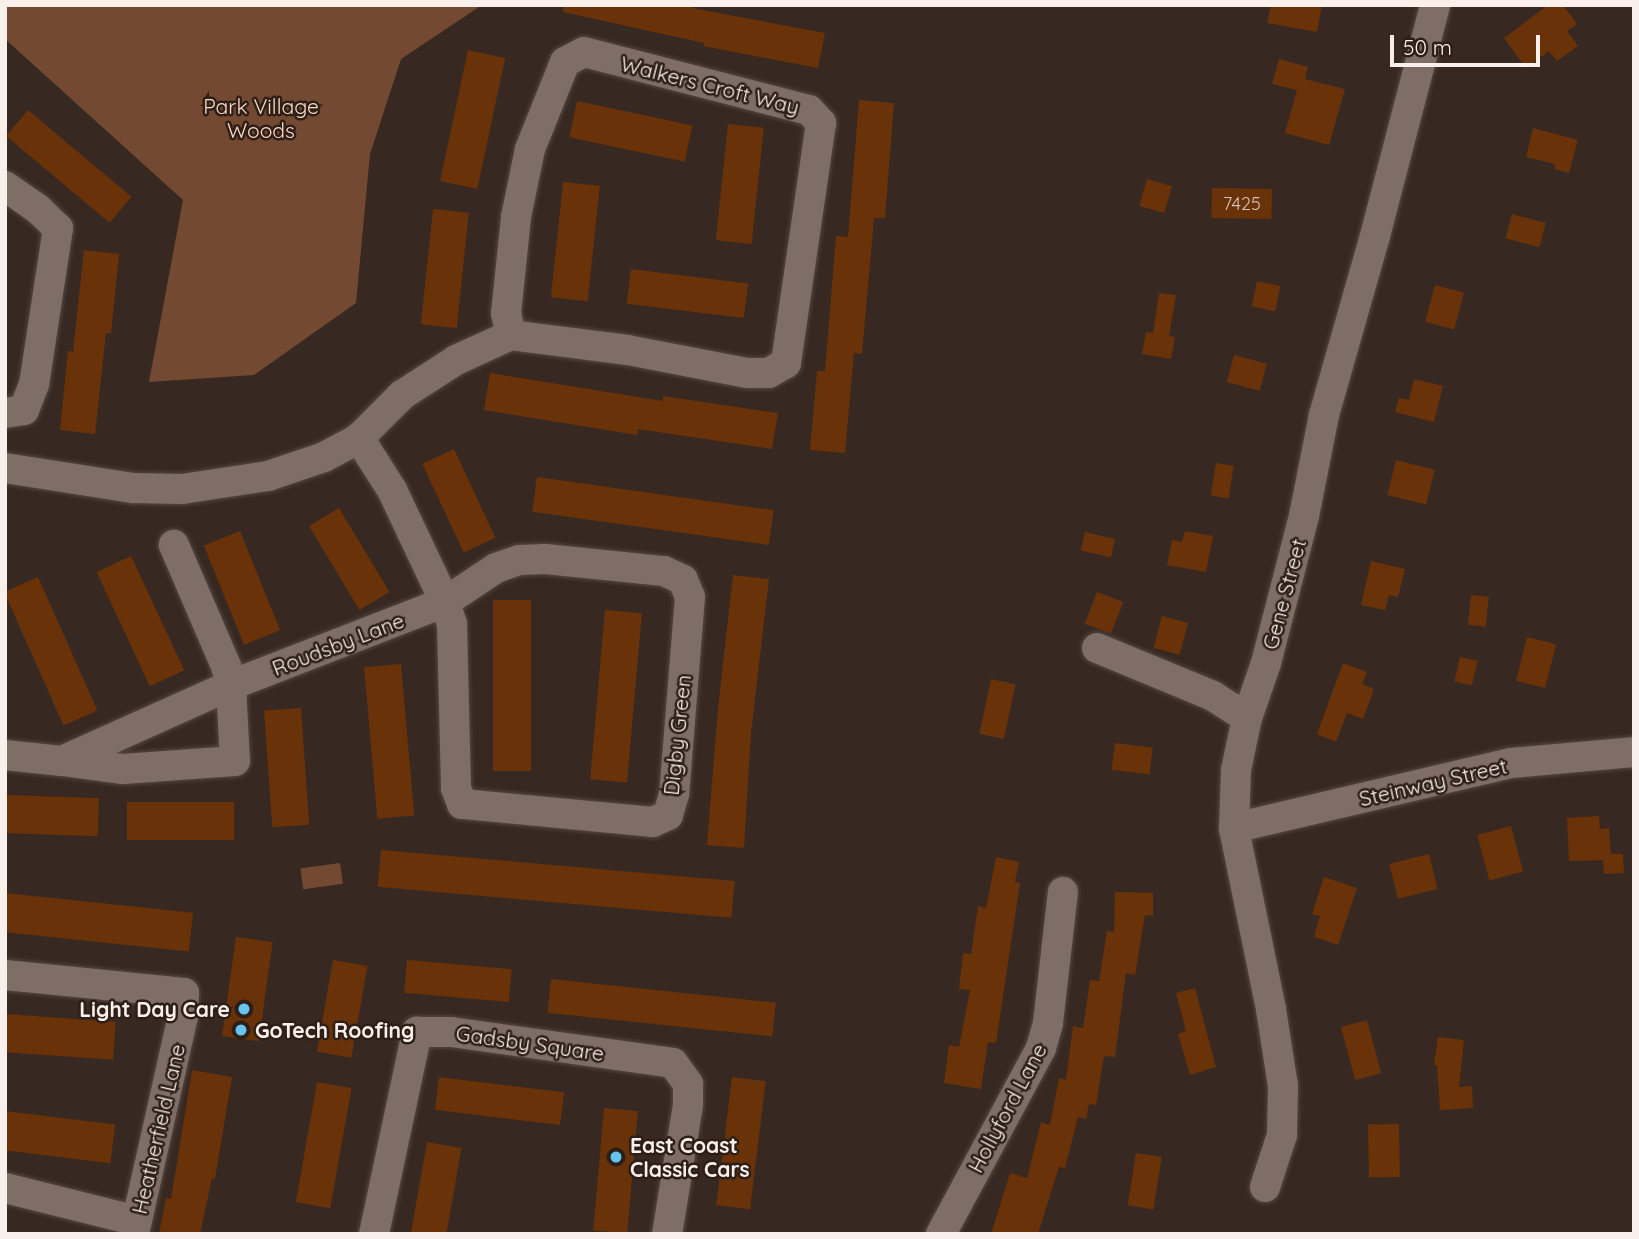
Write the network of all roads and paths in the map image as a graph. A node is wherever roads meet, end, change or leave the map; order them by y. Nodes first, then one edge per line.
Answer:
1 (1434, 5) edge
2 (5, 186) edge
3 (510, 335) junction
4 (5, 413) edge
5 (359, 438) junction
6 (5, 468) edge
7 (173, 545) dead end
8 (445, 602) junction
9 (1097, 648) dead end
10 (230, 685) junction
11 (1247, 718) junction
12 (1634, 752) edge
13 (5, 755) edge
14 (62, 761) junction
15 (1234, 828) junction
16 (1063, 892) dead end
17 (5, 975) edge
18 (1265, 1187) dead end
19 (5, 1188) edge
20 (135, 1227) edge
21 (374, 1234) edge
22 (667, 1234) edge
23 (941, 1234) edge

1 - 11 street, Gene Street
2 - 4 street
3 - 3 street, Walkers Croft Way
3 - 5 street
5 - 6 street
5 - 8 street, Digby Green
7 - 10 street
8 - 8 street, Digby Green
8 - 10 street, Roudsby Lane
9 - 11 street
10 - 14 street, Roudsby Lane
10 - 14 street
11 - 15 street, Gene Street
12 - 15 street, Steinway Street
13 - 14 street
15 - 18 street, Gene Street
16 - 23 street, Hollyford Lane
17 - 20 street, Heatherfield Lane
19 - 20 street
21 - 22 street, Gadsby Square

